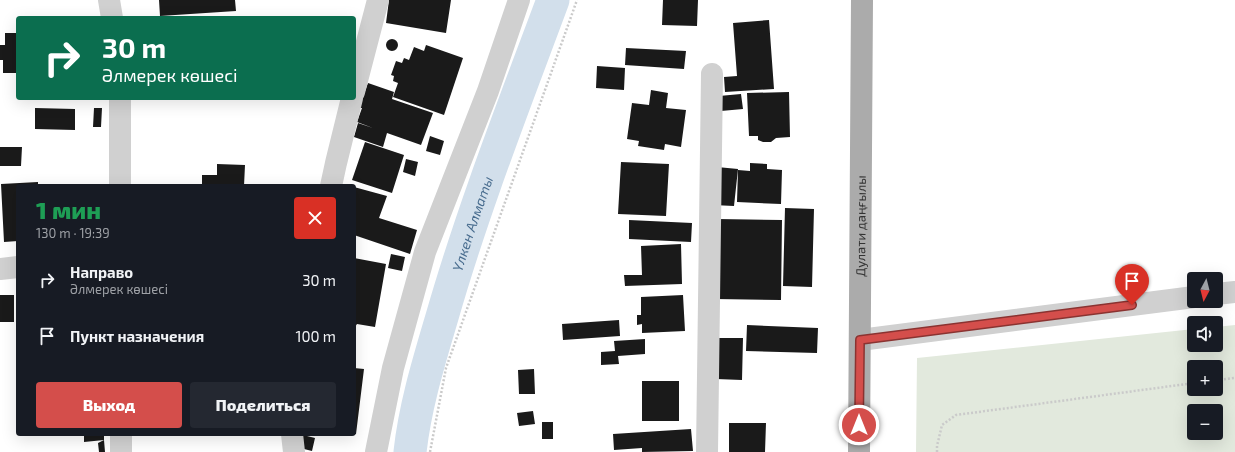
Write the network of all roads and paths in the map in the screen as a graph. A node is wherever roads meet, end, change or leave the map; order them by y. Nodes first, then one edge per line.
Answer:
1 (109, 0) edge
2 (378, 0) edge
3 (519, 0) edge
4 (577, 0) edge
5 (862, 0) edge
6 (112, 16) edge
7 (712, 74) dead end
8 (356, 84) edge
9 (120, 100) edge
10 (352, 100) edge
11 (120, 184) edge
12 (331, 184) edge
13 (16, 267) edge
14 (0, 269) edge
15 (1235, 292) edge
16 (1223, 293) edge
17 (1187, 298) edge
18 (860, 340) junction
19 (1235, 378) edge
20 (1223, 379) edge
21 (1187, 384) edge
22 (121, 436) edge
23 (292, 436) edge
24 (121, 452) edge
25 (294, 452) edge
26 (376, 452) edge
27 (430, 452) edge
28 (707, 452) edge
29 (859, 452) edge
30 (937, 452) edge

1 - 6 street
2 - 8 street
3 - 26 street
4 - 27 path
5 - 18 main road, Дулати даңғылы
7 - 28 street
9 - 11 street
10 - 12 street
13 - 14 street
15 - 16 street
17 - 18 street
18 - 29 main road, Дулати даңғылы
19 - 20 path
21 - 30 path
22 - 24 street
23 - 25 street

